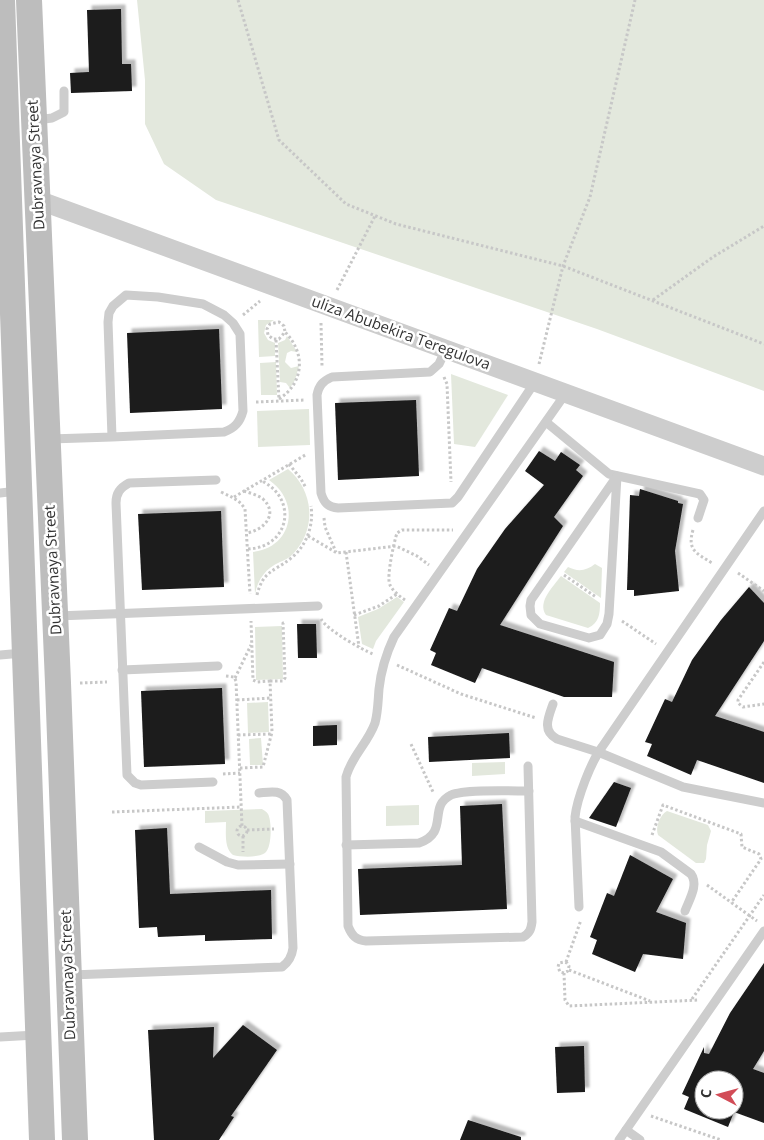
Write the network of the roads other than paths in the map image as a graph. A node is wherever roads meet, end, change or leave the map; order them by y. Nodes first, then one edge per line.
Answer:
1 (2, 0) edge
2 (28, 0) edge
3 (30, 27) junction
4 (2, 28) edge
5 (64, 91) dead end
6 (34, 120) junction
7 (38, 200) junction
8 (446, 349) junction
9 (534, 382) junction
10 (45, 390) junction
11 (16, 391) junction
12 (566, 393) junction
13 (546, 422) junction
14 (112, 437) junction
15 (47, 439) junction
16 (764, 466) edge
17 (617, 476) junction
18 (216, 480) road end
19 (10, 492) edge
20 (764, 510) edge
21 (698, 518) road end
22 (318, 606) road end
23 (120, 614) junction
24 (54, 616) junction
25 (13, 654) edge
26 (218, 666) road end
27 (122, 670) junction
28 (553, 704) dead end
29 (598, 752) junction
30 (528, 766) dead end
31 (214, 782) dead end
32 (529, 791) junction
33 (259, 792) dead end
34 (764, 803) edge
35 (575, 821) junction
36 (346, 845) junction
37 (199, 847) dead end
38 (290, 864) junction
39 (579, 907) road end
40 (685, 911) dead end
41 (764, 931) edge
42 (68, 975) junction
43 (39, 1035) junction
44 (0, 1037) edge
45 (626, 1130) junction
46 (42, 1140) edge
47 (75, 1140) edge
48 (619, 1140) edge
49 (640, 1140) edge

1 - 4 street, Dubravnaya Street
2 - 3 street, Dubravnaya Street
3 - 4 street
3 - 6 street, Dubravnaya Street
4 - 11 street, Dubravnaya Street
5 - 6 lane
6 - 7 street, Dubravnaya Street
7 - 8 street, uliza Abubekira Teregulova
7 - 10 street, Dubravnaya Street
8 - 9 street, uliza Abubekira Teregulova
8 - 9 lane
9 - 12 street, uliza Abubekira Teregulova
10 - 11 street
10 - 15 street, Dubravnaya Street
11 - 19 street, Dubravnaya Street
12 - 13 lane
12 - 16 street, uliza Abubekira Teregulova
13 - 17 lane
13 - 36 lane
14 - 14 lane
14 - 15 lane
15 - 24 street, Dubravnaya Street
17 - 17 lane
17 - 21 lane
18 - 23 lane
19 - 25 street, Dubravnaya Street
20 - 29 lane
22 - 23 lane
23 - 24 lane
23 - 27 lane
24 - 42 street, Dubravnaya Street
25 - 43 street, Dubravnaya Street
26 - 27 lane
27 - 31 lane
28 - 29 lane
29 - 34 lane
29 - 35 lane
30 - 32 lane
32 - 36 lane
32 - 36 lane
33 - 38 lane
35 - 39 lane
35 - 40 lane
37 - 38 lane
38 - 42 lane
41 - 45 lane
42 - 47 street, Dubravnaya Street
43 - 44 lane
43 - 46 street, Dubravnaya Street
45 - 48 lane
45 - 49 lane

